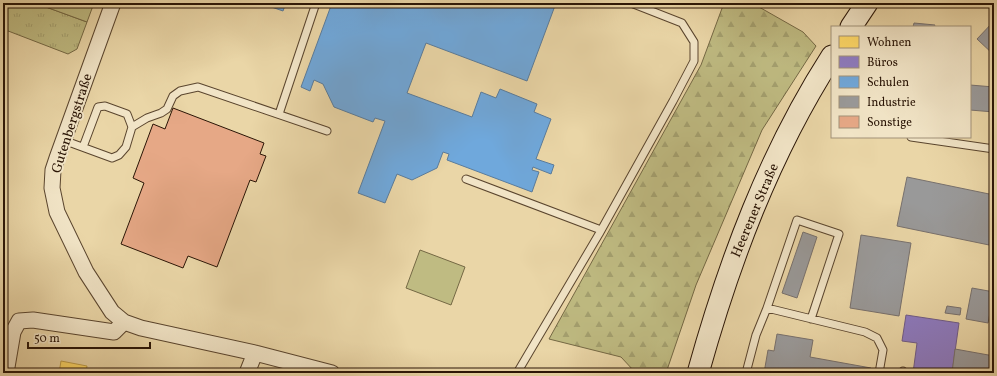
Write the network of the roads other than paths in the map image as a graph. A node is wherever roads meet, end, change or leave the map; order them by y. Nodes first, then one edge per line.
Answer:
1 (113, 3) edge
2 (316, 3) edge
3 (631, 3) edge
4 (867, 3) edge
5 (852, 26) edge
6 (831, 58) edge
7 (279, 114) junction
8 (132, 127) junction
9 (327, 131) dead end
10 (918, 138) edge
11 (63, 140) junction
12 (83, 147) junction
13 (994, 149) edge
14 (466, 179) dead end
15 (602, 230) junction
16 (767, 308) junction
17 (811, 319) junction
18 (124, 322) junction
19 (255, 353) junction
20 (697, 370) edge
21 (6, 373) edge
22 (246, 373) edge
23 (332, 373) edge
24 (517, 373) edge
25 (746, 373) edge
26 (879, 373) edge

1 - 11 street, Gutenbergstraße
2 - 7 lane
3 - 15 lane
4 - 5 main road
6 - 20 main road, Heerener Straße
7 - 8 lane
7 - 9 lane
8 - 12 lane
8 - 12 lane
10 - 13 lane
11 - 12 lane
11 - 18 street, Gutenbergstraße
14 - 15 lane
15 - 24 lane
16 - 17 lane
16 - 17 lane
16 - 25 lane
17 - 26 lane
18 - 19 street, Gutenbergstraße
18 - 21 street
19 - 22 street
19 - 23 street, Gutenbergstraße

